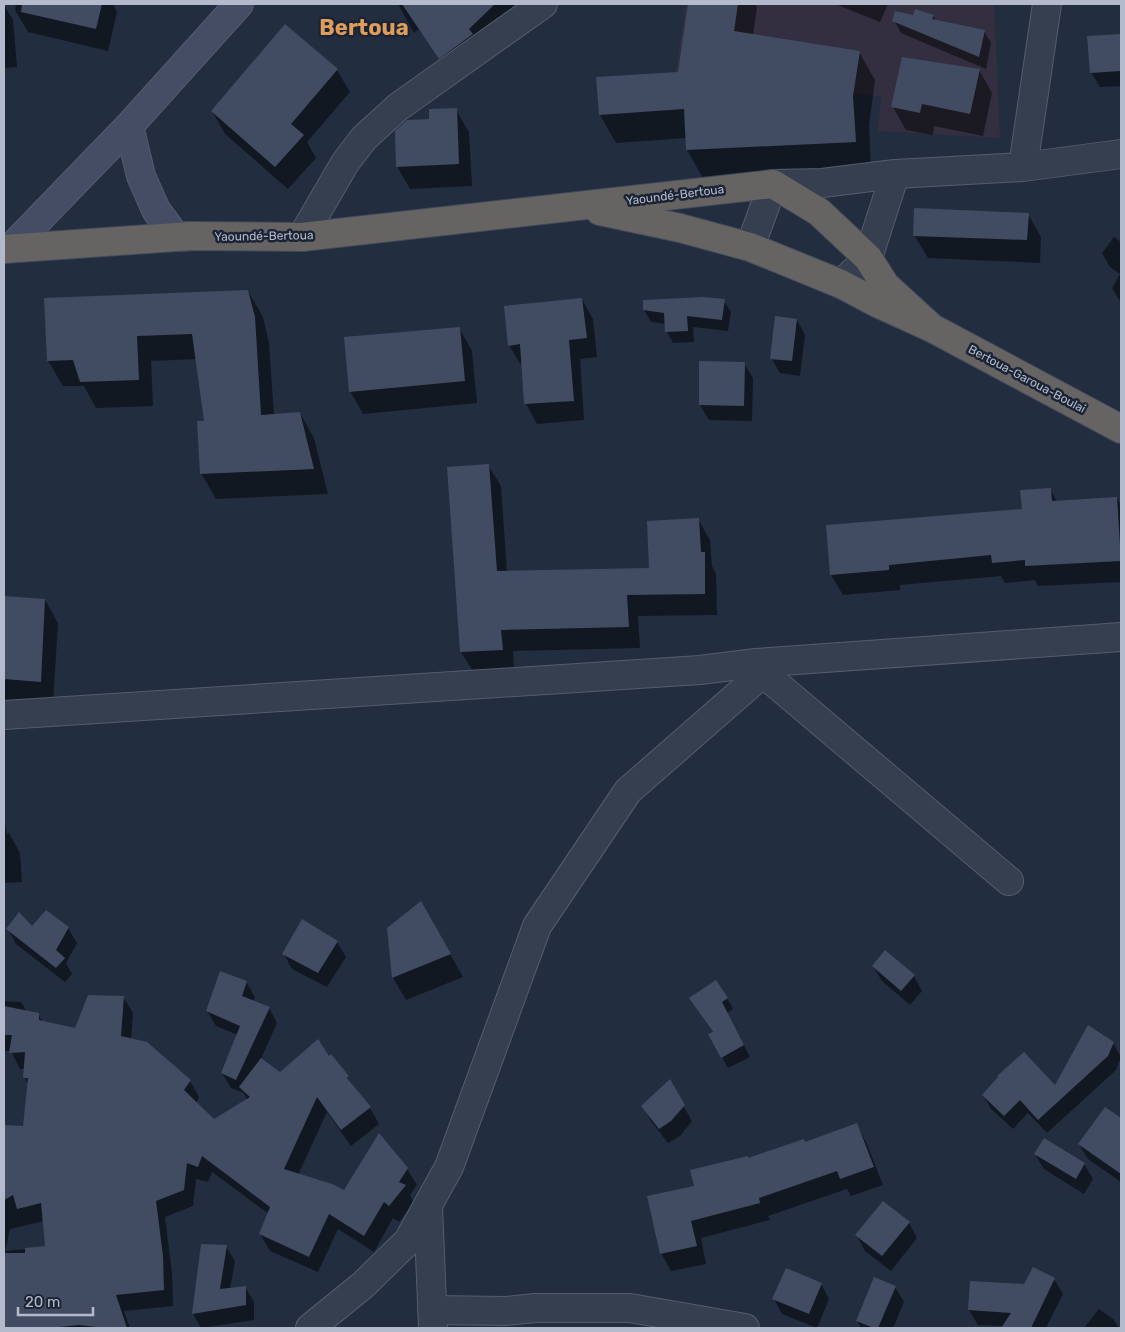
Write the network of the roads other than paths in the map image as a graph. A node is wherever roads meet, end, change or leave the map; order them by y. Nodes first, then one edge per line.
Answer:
1 (239, 4) edge
2 (543, 4) edge
3 (1047, 4) edge
4 (129, 126) junction
5 (1121, 154) edge
6 (1023, 167) junction
7 (895, 174) junction
8 (773, 184) junction
9 (576, 207) junction
10 (191, 236) junction
11 (302, 237) junction
12 (750, 247) junction
13 (8, 248) edge
14 (868, 258) junction
15 (841, 284) junction
16 (932, 328) junction
17 (1121, 429) edge
18 (1121, 637) edge
19 (760, 668) junction
20 (4, 715) edge
21 (1009, 881) dead end
22 (428, 1204) junction
23 (432, 1319) edge
24 (310, 1328) edge
25 (745, 1328) edge

1 - 4 main road
2 - 11 street
3 - 6 street
4 - 10 main road
4 - 13 main road
5 - 6 street
6 - 7 street
7 - 8 street
7 - 14 street
8 - 9 highway, Yaoundé-Bertoua
8 - 12 street
8 - 14 highway, Bertoua-Garoua-Boulai
9 - 11 highway, Yaoundé-Bertoua
9 - 12 highway, Yaoundé-Bertoua
10 - 11 highway, Yaoundé-Bertoua
10 - 13 highway, Yaoundé-Bertoua
12 - 15 highway, Bertoua-Garoua-Boulai
14 - 15 street
14 - 16 highway, Bertoua-Garoua-Boulai
15 - 16 highway, Bertoua-Garoua-Boulai
16 - 17 highway, Bertoua-Garoua-Boulai
18 - 19 street
19 - 20 street
19 - 21 street
19 - 22 street
22 - 23 street
22 - 24 street
23 - 25 street

